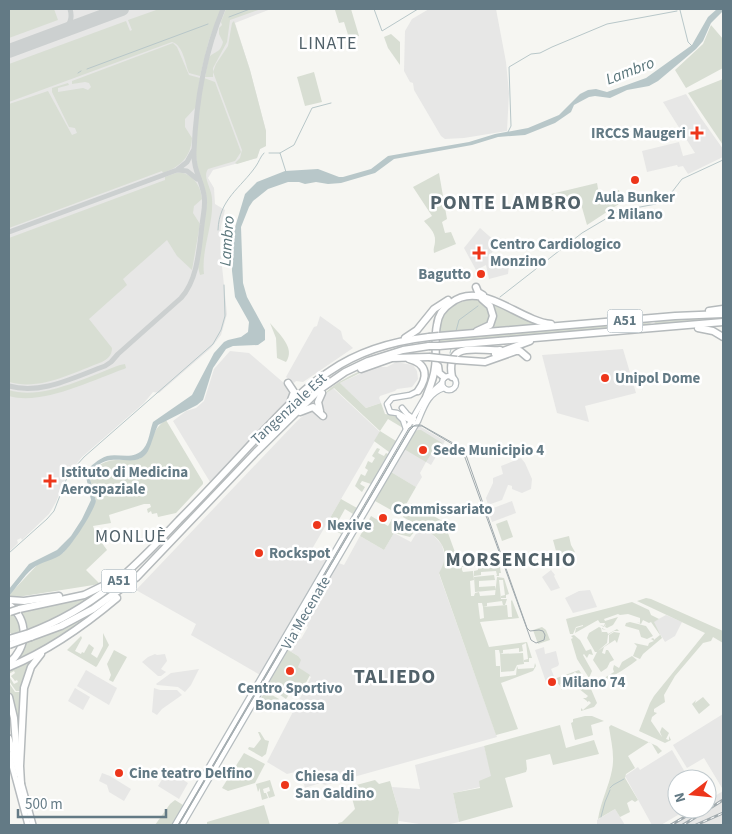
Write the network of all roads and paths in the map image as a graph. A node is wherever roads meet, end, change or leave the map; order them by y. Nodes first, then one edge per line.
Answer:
1 (476, 287) dead end
2 (448, 300) dead end
3 (723, 304) edge
4 (508, 308) junction
5 (723, 309) edge
6 (699, 312) junction
7 (723, 314) edge
8 (675, 316) junction
9 (723, 322) edge
10 (575, 325) junction
11 (668, 327) junction
12 (723, 327) edge
13 (698, 328) junction
14 (459, 334) junction
15 (723, 337) edge
16 (541, 338) junction
17 (383, 346) junction
18 (504, 350) junction
19 (402, 357) junction
20 (527, 357) dead end
21 (470, 361) junction
22 (435, 368) junction
23 (330, 371) junction
24 (452, 377) junction
25 (443, 382) junction
26 (418, 391) joint
27 (322, 393) junction
28 (426, 397) junction
29 (397, 398) junction
30 (402, 408) junction
31 (300, 412) junction
32 (395, 413) junction
33 (415, 421) junction
34 (272, 422) junction
35 (406, 430) junction
36 (250, 458) junction
37 (154, 547) junction
38 (154, 561) junction
39 (90, 592) junction
40 (9, 600) edge
41 (9, 604) edge
42 (9, 612) edge
43 (30, 635) junction
44 (9, 639) edge
45 (56, 642) junction
46 (9, 645) edge
47 (9, 662) edge
48 (9, 667) edge
49 (9, 697) edge
50 (227, 736) junction
51 (9, 738) edge
52 (230, 744) junction
53 (222, 751) junction
54 (9, 754) edge
55 (22, 784) junction
56 (30, 810) junction
57 (28, 825) edge
58 (33, 825) edge
59 (175, 825) edge
60 (182, 825) edge

1 - 4 highway
2 - 17 highway
3 - 6 highway
4 - 10 highway
4 - 22 highway
5 - 6 highway
6 - 8 highway
7 - 8 highway, Tangenziale Est / A51
8 - 10 highway, Tangenziale Est / A51
9 - 11 highway, Tangenziale Est / A51
10 - 14 highway, Tangenziale Est / A51
11 - 13 highway
11 - 16 highway, Tangenziale Est / A51
12 - 13 highway
13 - 15 highway
14 - 17 highway, Tangenziale Est / A51, bridge
14 - 25 highway
16 - 18 highway
16 - 36 highway, Tangenziale Est / A51, bridge
17 - 23 highway, Tangenziale Est / A51
18 - 21 highway
18 - 24 highway
19 - 21 highway, bridge
19 - 26 highway
19 - 27 highway
20 - 21 highway
22 - 25 highway
22 - 28 highway
23 - 34 highway, Tangenziale Est / A51
23 - 34 highway
24 - 25 main road
24 - 25 main road, Via Mecenate
25 - 28 main road, Via Mecenate
25 - 33 main road, Via Mecenate
26 - 29 main road
27 - 31 highway
27 - 31 highway
28 - 33 main road, Via Mecenate
29 - 30 main road
29 - 32 main road
30 - 32 main road
30 - 33 main road
31 - 36 highway
32 - 33 main road
32 - 35 main road
33 - 35 main road, Via Mecenate
33 - 52 main road, Via Mecenate
34 - 37 highway, Tangenziale Est / A51
35 - 50 main road, Via Mecenate
36 - 38 highway, Tangenziale Est / A51
37 - 39 highway
37 - 43 highway, Tangenziale Est / A51
38 - 43 highway, Tangenziale Est / A51
38 - 45 highway
39 - 40 highway
39 - 42 highway, bridge
41 - 47 highway
43 - 44 highway, Tangenziale Est / A51, bridge
43 - 46 highway, Tangenziale Est / A51, bridge
45 - 48 highway
45 - 55 highway
49 - 55 highway
50 - 52 main road
50 - 53 main road, Via Mecenate
51 - 55 main road
52 - 53 main road, Via Mecenate
53 - 59 main road, Via Mecenate
53 - 60 main road, Via Mecenate
54 - 56 main road
55 - 56 main road
56 - 57 main road
56 - 58 main road

